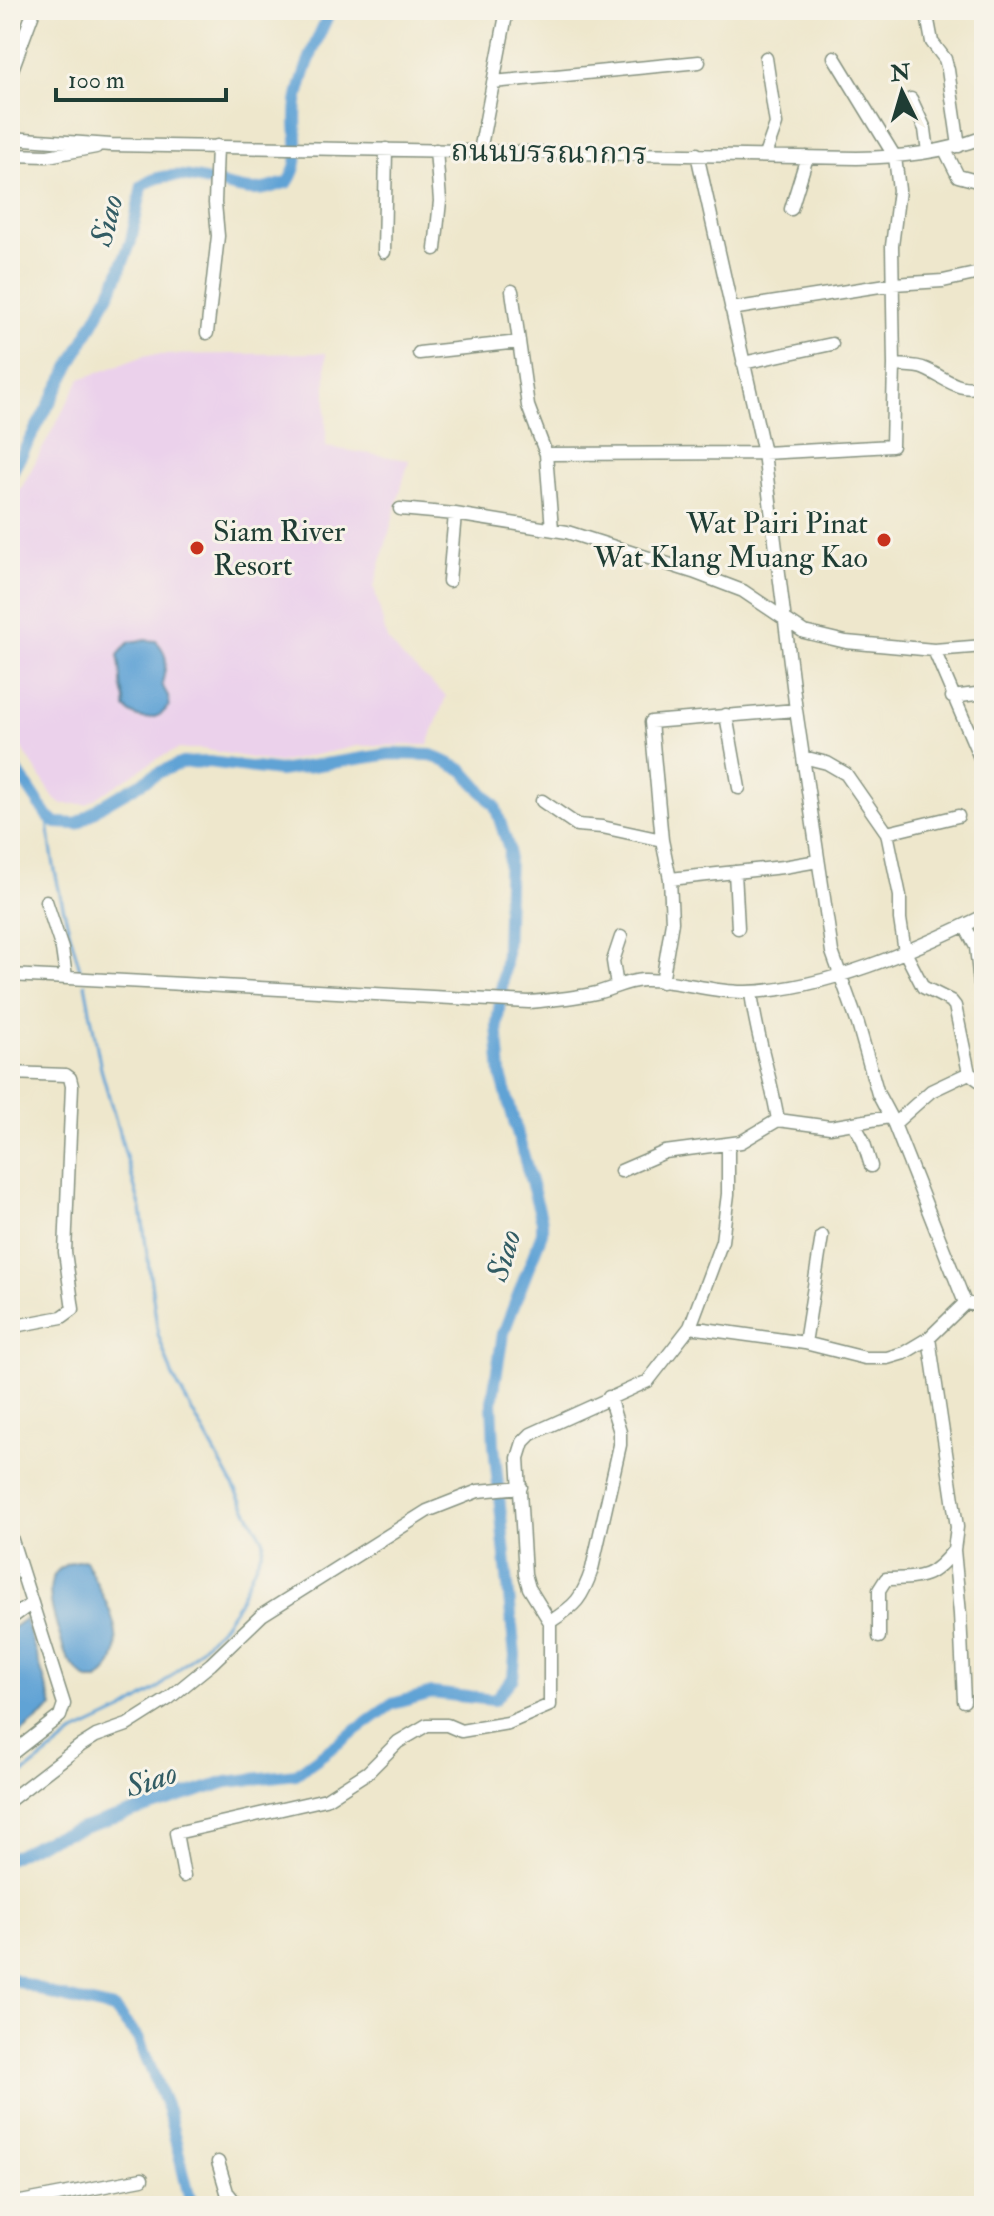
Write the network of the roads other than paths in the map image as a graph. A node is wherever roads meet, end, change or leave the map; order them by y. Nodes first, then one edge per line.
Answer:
1 (34, 10) edge
2 (507, 10) edge
3 (926, 10) edge
4 (834, 57) dead end
5 (766, 58) dead end
6 (699, 62) dead end
7 (10, 75) edge
8 (493, 82) junction
9 (911, 99) dead end
10 (984, 137) edge
11 (10, 138) edge
12 (111, 145) junction
13 (217, 146) junction
14 (959, 146) junction
15 (386, 149) junction
16 (436, 150) junction
17 (945, 150) junction
18 (480, 151) junction
19 (928, 152) junction
20 (697, 154) junction
21 (10, 155) edge
22 (765, 155) junction
23 (807, 157) junction
24 (895, 157) junction
25 (984, 183) edge
26 (791, 209) dead end
27 (435, 249) dead end
28 (384, 252) dead end
29 (984, 272) edge
30 (893, 284) junction
31 (512, 291) dead end
32 (731, 309) junction
33 (207, 333) dead end
34 (519, 342) junction
35 (832, 344) dead end
36 (419, 353) dead end
37 (743, 363) junction
38 (894, 365) junction
39 (984, 385) edge
40 (764, 453) junction
41 (546, 454) junction
42 (400, 509) dead end
43 (455, 514) junction
44 (552, 529) junction
45 (449, 581) dead end
46 (787, 623) junction
47 (984, 646) edge
48 (934, 650) junction
49 (984, 693) edge
50 (952, 697) junction
51 (796, 710) junction
52 (726, 715) junction
53 (803, 757) junction
54 (984, 767) edge
55 (739, 788) dead end
56 (542, 801) dead end
57 (958, 816) dead end
58 (887, 833) junction
59 (662, 840) junction
60 (818, 861) junction
61 (735, 872) junction
62 (670, 879) junction
63 (46, 901) dead end
64 (984, 916) edge
65 (965, 926) junction
66 (738, 928) dead end
67 (621, 937) dead end
68 (905, 952) junction
69 (10, 975) edge
70 (839, 975) junction
71 (70, 977) junction
72 (662, 982) junction
73 (980, 984) dead end
74 (617, 986) junction
75 (751, 992) junction
76 (10, 1073) edge
77 (969, 1073) junction
78 (984, 1084) edge
79 (778, 1120) junction
80 (892, 1121) junction
81 (854, 1124) junction
82 (728, 1144) junction
83 (871, 1166) dead end
84 (621, 1171) dead end
85 (822, 1236) dead end
86 (965, 1303) junction
87 (984, 1306) edge
88 (10, 1327) edge
89 (690, 1327) junction
90 (929, 1338) junction
91 (805, 1343) junction
92 (609, 1397) junction
93 (519, 1488) junction
94 (10, 1534) edge
95 (954, 1550) junction
96 (32, 1603) junction
97 (10, 1619) edge
98 (550, 1622) junction
99 (879, 1637) dead end
100 (964, 1701) dead end
101 (10, 1755) edge
102 (10, 1800) edge
103 (184, 1876) dead end
104 (10, 2140) edge
105 (218, 2162) dead end
106 (142, 2179) dead end
107 (11, 2204) edge
108 (238, 2206) edge

1 - 7 street
2 - 8 street
3 - 14 street
4 - 24 street
5 - 22 street
6 - 8 street
8 - 18 street
9 - 19 street
10 - 14 street, ถนนบรรณาการ
11 - 12 street, ถนนบรรณาการ
12 - 13 street, ถนนบรรณาการ
12 - 21 street, ถนนบรรณาการ
13 - 15 street, ถนนบรรณาการ
13 - 33 street
14 - 17 street, ถนนบรรณาการ
15 - 16 street, ถนนบรรณาการ
15 - 28 street
16 - 18 street, ถนนบรรณาการ
16 - 27 street
17 - 19 street, ถนนบรรณาการ
17 - 25 street
18 - 20 street, ถนนบรรณาการ
19 - 24 street, ถนนบรรณาการ
20 - 22 street, ถนนบรรณาการ
20 - 32 street
22 - 23 street, ถนนบรรณาการ
23 - 24 street, ถนนบรรณาการ
23 - 26 street
24 - 30 street
29 - 30 street
30 - 32 street
30 - 38 street
31 - 34 street
32 - 37 street
34 - 36 street
34 - 41 street
35 - 37 street
37 - 40 street
38 - 39 street
38 - 40 street
40 - 41 street
40 - 46 street
41 - 44 street
42 - 43 street
43 - 44 street
43 - 45 street
44 - 46 street
46 - 48 street
46 - 51 street
47 - 48 street
48 - 50 street
49 - 50 street
50 - 54 street
51 - 52 street
51 - 53 street
52 - 55 street
52 - 59 street
53 - 58 street
53 - 60 street
56 - 59 street
57 - 58 street
58 - 68 street
59 - 62 street
60 - 61 street
60 - 70 street
61 - 62 street
61 - 66 street
62 - 72 street
63 - 71 street
64 - 65 street
65 - 68 street
65 - 73 street
67 - 74 street
68 - 70 street
68 - 77 street
69 - 71 street
70 - 75 street
70 - 80 street
71 - 74 street
72 - 74 street
72 - 75 street
75 - 79 street
76 - 88 street
77 - 78 street
77 - 80 street
79 - 81 street
79 - 82 street
80 - 81 street
80 - 86 street
81 - 83 street
82 - 84 street
82 - 89 street
85 - 91 street
86 - 87 street
86 - 90 street
89 - 91 street
89 - 92 street
90 - 91 street
90 - 95 street
92 - 93 street
92 - 98 street
93 - 98 street
93 - 102 street
94 - 96 street
95 - 99 street
95 - 100 street
96 - 97 street
96 - 101 street
98 - 103 street
104 - 107 street
105 - 108 street
106 - 107 street

